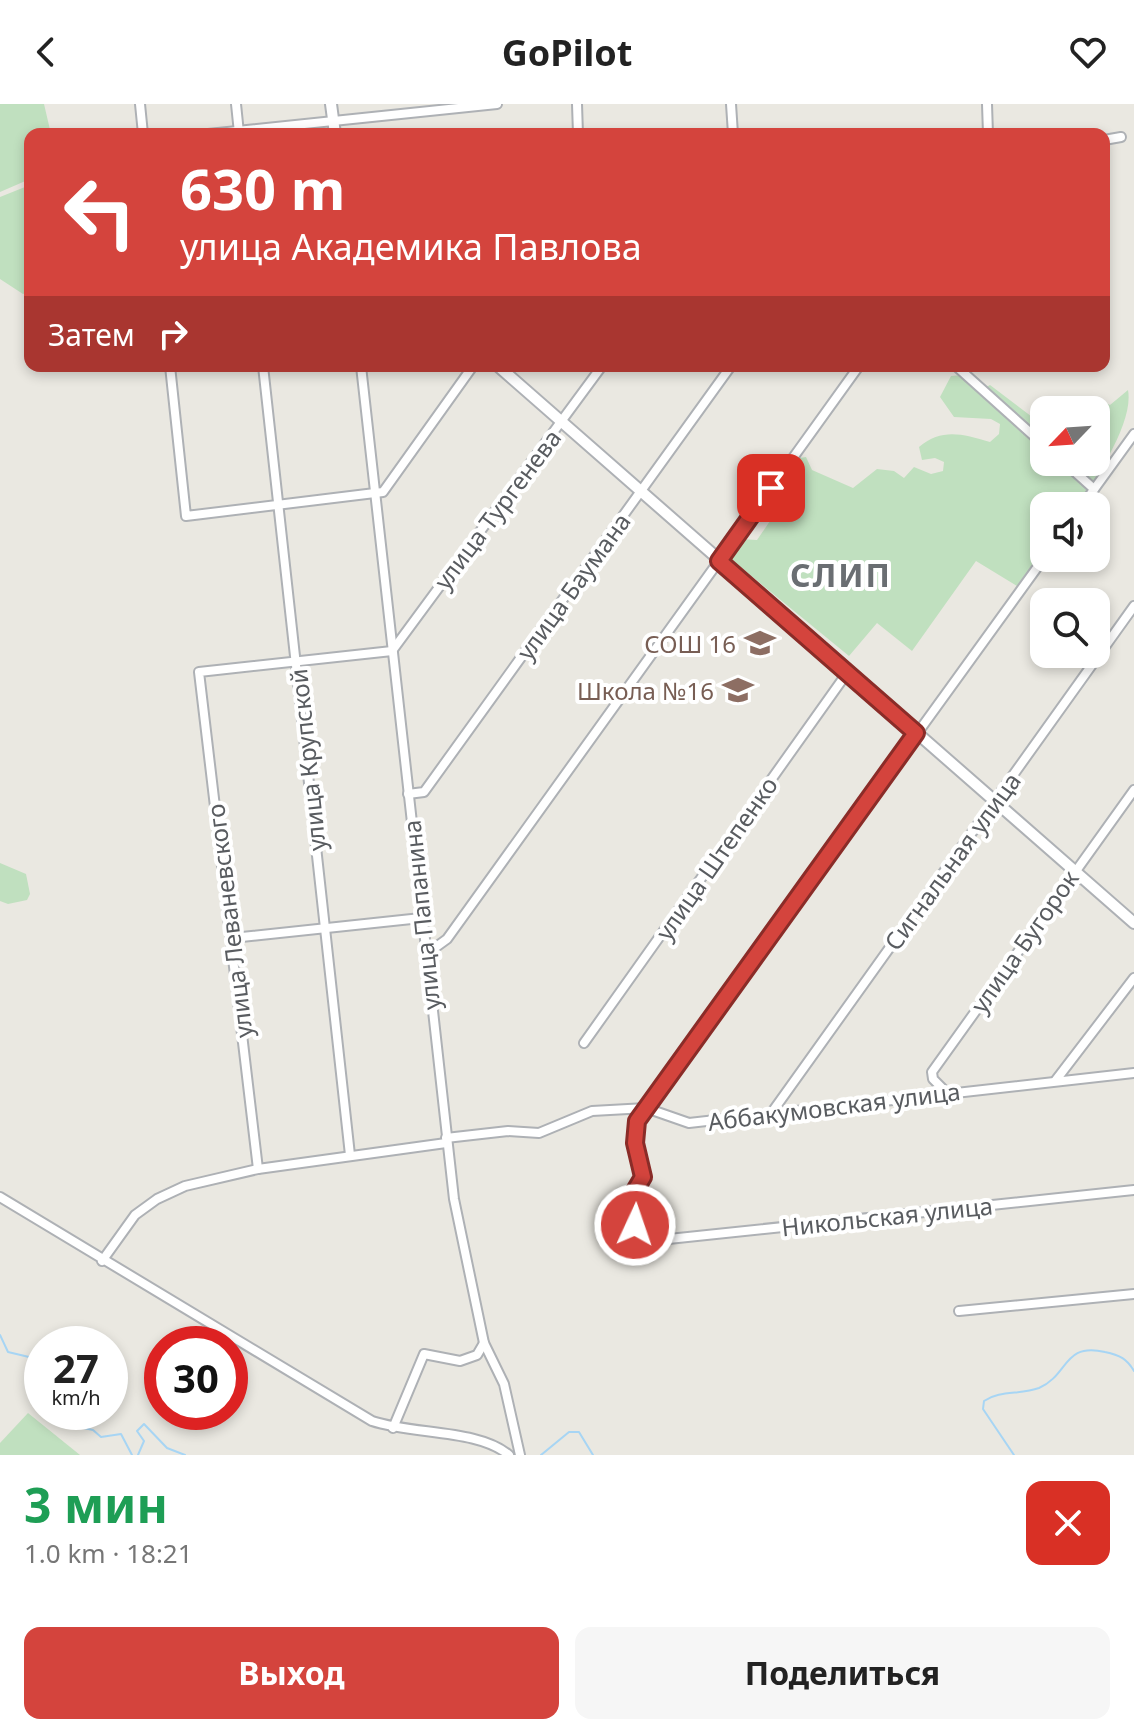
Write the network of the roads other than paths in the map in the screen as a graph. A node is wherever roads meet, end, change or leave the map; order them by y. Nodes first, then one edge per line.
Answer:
1 (140, 104) edge
2 (236, 104) edge
3 (331, 104) edge
4 (497, 104) edge
5 (577, 104) edge
6 (731, 104) edge
7 (987, 104) edge
8 (333, 122) junction
9 (142, 128) edge
10 (239, 128) edge
11 (277, 128) edge
12 (334, 128) edge
13 (578, 128) edge
14 (733, 128) edge
15 (988, 128) edge
16 (1121, 137) dead end
17 (1110, 139) edge
18 (171, 372) edge
19 (264, 372) edge
20 (362, 372) edge
21 (469, 372) edge
22 (505, 372) edge
23 (598, 372) edge
24 (727, 372) edge
25 (855, 372) edge
26 (963, 372) edge
27 (561, 423) junction
28 (1030, 432) edge
29 (1134, 434) edge
30 (1080, 476) edge
31 (1094, 489) junction
32 (641, 492) junction
33 (1092, 492) edge
34 (375, 494) junction
35 (280, 505) junction
36 (719, 561) junction
37 (1034, 572) edge
38 (1134, 606) edge
39 (392, 651) junction
40 (296, 662) junction
41 (847, 673) junction
42 (916, 733) junction
43 (1134, 790) edge
44 (408, 794) junction
45 (995, 802) junction
46 (1074, 871) junction
47 (421, 918) junction
48 (1134, 923) edge
49 (325, 929) junction
50 (232, 938) junction
51 (425, 955) junction
52 (1134, 978) edge
53 (584, 1043) dead end
54 (1134, 1073) edge
55 (1056, 1080) junction
56 (947, 1093) junction
57 (646, 1108) junction
58 (770, 1115) junction
59 (446, 1140) junction
60 (350, 1155) junction
61 (258, 1169) junction
62 (1134, 1190) edge
63 (0, 1197) edge
64 (102, 1261) junction
65 (1134, 1294) edge
66 (959, 1311) dead end
67 (484, 1343) junction
68 (393, 1428) junction
69 (509, 1455) edge
70 (520, 1455) edge

1 - 9 street
2 - 10 street
3 - 8 street
4 - 8 street
5 - 13 street
6 - 14 street
7 - 15 street
8 - 11 street
8 - 12 street
16 - 17 street
18 - 35 street
19 - 35 street, улица Крупской
20 - 34 street, улица Папанина
21 - 34 street
22 - 27 street
23 - 27 street, улица Тургенева
24 - 32 street, улица Баумана
25 - 36 street
26 - 28 street
27 - 32 street
27 - 39 street, улица Тургенева
29 - 31 street
30 - 31 street
31 - 33 street
32 - 36 street
32 - 44 street, улица Баумана
34 - 35 street
34 - 39 street, улица Папанина
35 - 40 street, улица Крупской
36 - 41 street
36 - 51 street
37 - 42 street
38 - 45 street, Сигнальная улица
39 - 40 street
39 - 44 street, улица Папанина
40 - 49 street, улица Крупской
40 - 50 street, улица Леваневского
41 - 42 street
41 - 53 street, улица Штепенко
42 - 45 street
42 - 57 street
43 - 46 street, улица Бугорок
44 - 47 street, улица Папанина
45 - 46 street
45 - 58 street, Сигнальная улица
46 - 48 street
46 - 56 street, улица Бугорок
47 - 49 street
47 - 51 street, улица Папанина
49 - 50 street
49 - 60 street, улица Крупской
50 - 61 street, улица Леваневского
51 - 59 street, улица Папанина
52 - 55 street
54 - 55 street, Аббакумовская улица
55 - 56 street, Аббакумовская улица
56 - 58 street, Аббакумовская улица
57 - 58 street, Аббакумовская улица
57 - 59 street, Аббакумовская улица
57 - 62 street, Никольская улица
59 - 60 street, Аббакумовская улица
59 - 67 street, улица Папанина
60 - 61 street, Аббакумовская улица
61 - 64 street, Аббакумовская улица
63 - 64 street
64 - 68 street
65 - 66 street
67 - 68 street
67 - 70 street, улица Папанина
68 - 69 street

